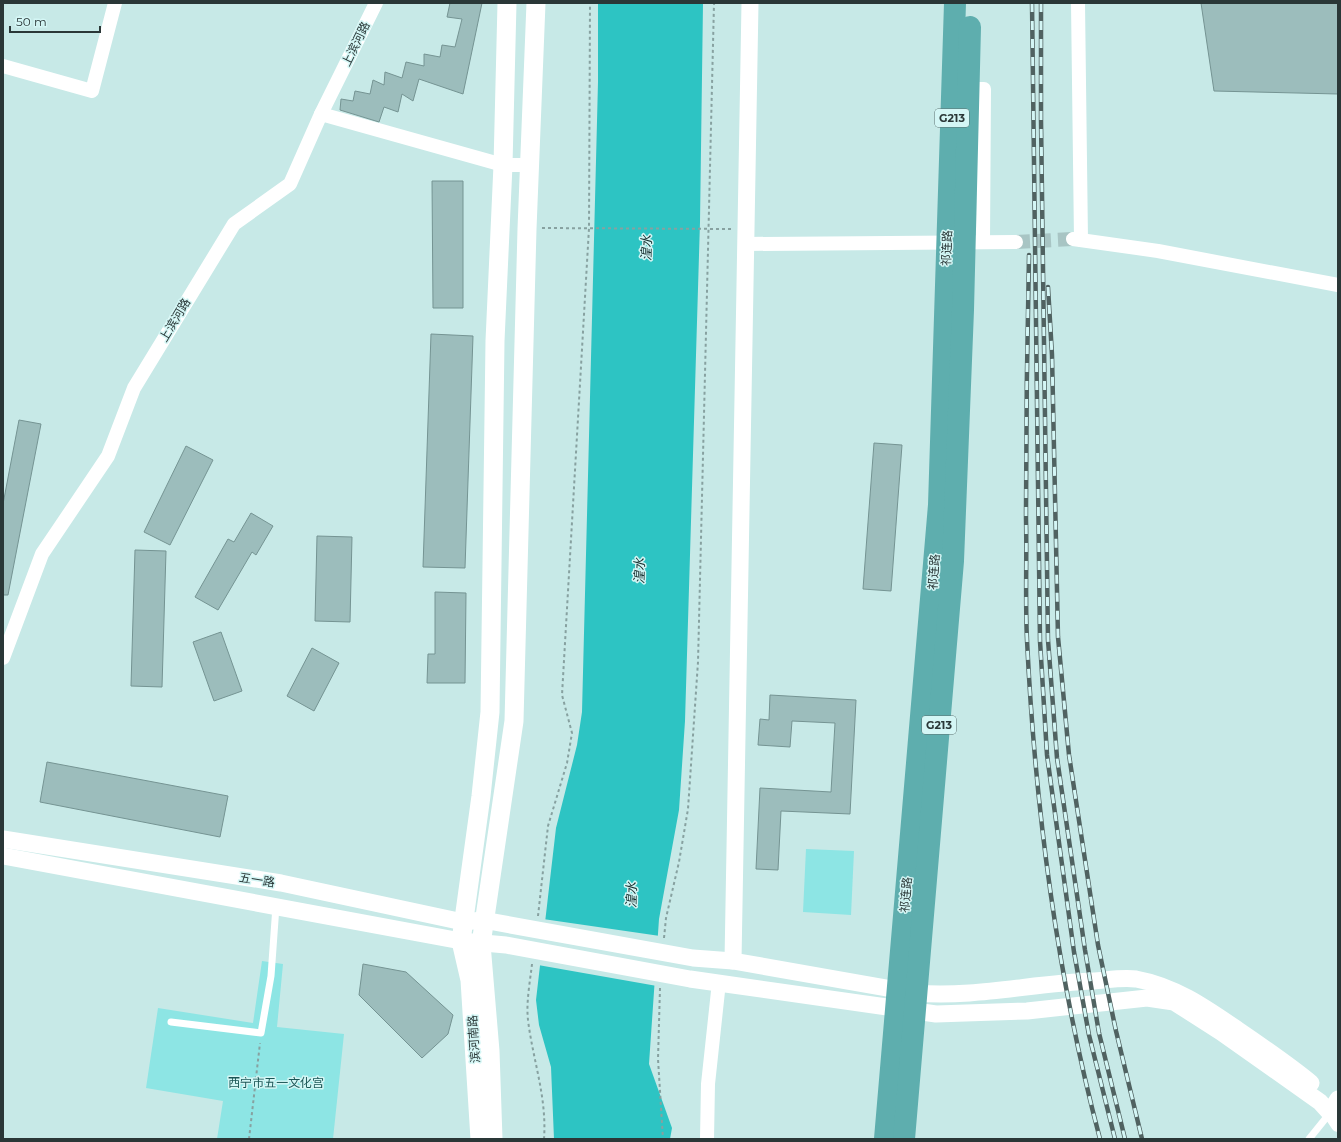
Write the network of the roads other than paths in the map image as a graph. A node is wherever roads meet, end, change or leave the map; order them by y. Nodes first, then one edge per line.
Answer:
1 (114, 3) edge
2 (376, 3) edge
3 (506, 3) edge
4 (536, 3) edge
5 (750, 3) edge
6 (956, 3) edge
7 (970, 3) edge
8 (1078, 3) edge
9 (3, 66) edge
10 (321, 114) junction
11 (504, 166) junction
12 (530, 166) junction
13 (965, 235) junction
14 (745, 237) junction
15 (1016, 242) tunnel mouth
16 (1338, 285) edge
17 (3, 658) edge
18 (3, 839) edge
19 (3, 856) edge
20 (276, 906) junction
21 (483, 920) junction
22 (463, 922) junction
23 (461, 941) junction
24 (481, 944) junction
25 (733, 962) junction
26 (719, 982) junction
27 (906, 1000) junction
28 (171, 1022) dead end
29 (1336, 1110) edge
30 (480, 1139) edge
31 (493, 1139) edge
32 (707, 1139) edge
33 (886, 1139) edge
34 (904, 1139) edge
35 (1309, 1139) edge

1 - 9 street
2 - 10 street, 上滨河路
3 - 11 main road, 滨河南路
4 - 12 main road
5 - 14 street
6 - 13 highway, 祁连路 / G213
7 - 13 highway, 祁连路 / G213
8 - 16 street
10 - 11 street
10 - 17 street, 上滨河路
11 - 12 street
11 - 22 main road, 滨河南路
12 - 21 main road
13 - 14 street
13 - 15 street
13 - 27 highway, 祁连路 / G213
14 - 25 street
18 - 22 street, 五一路
19 - 20 street, 五一路
20 - 23 street, 五一路
20 - 28 lane
21 - 22 street, 五一路
21 - 24 main road
21 - 25 street, 五一路
22 - 23 main road, 滨河南路
23 - 24 street, 五一路
23 - 30 main road, 滨河南路
24 - 26 street, 五一路
24 - 31 main road
25 - 27 street, 五一路
26 - 27 street, 五一路
26 - 32 street
27 - 29 street
27 - 29 street
27 - 33 highway, 祁连路 / G213
27 - 34 highway, 祁连路 / G213
29 - 35 lane

